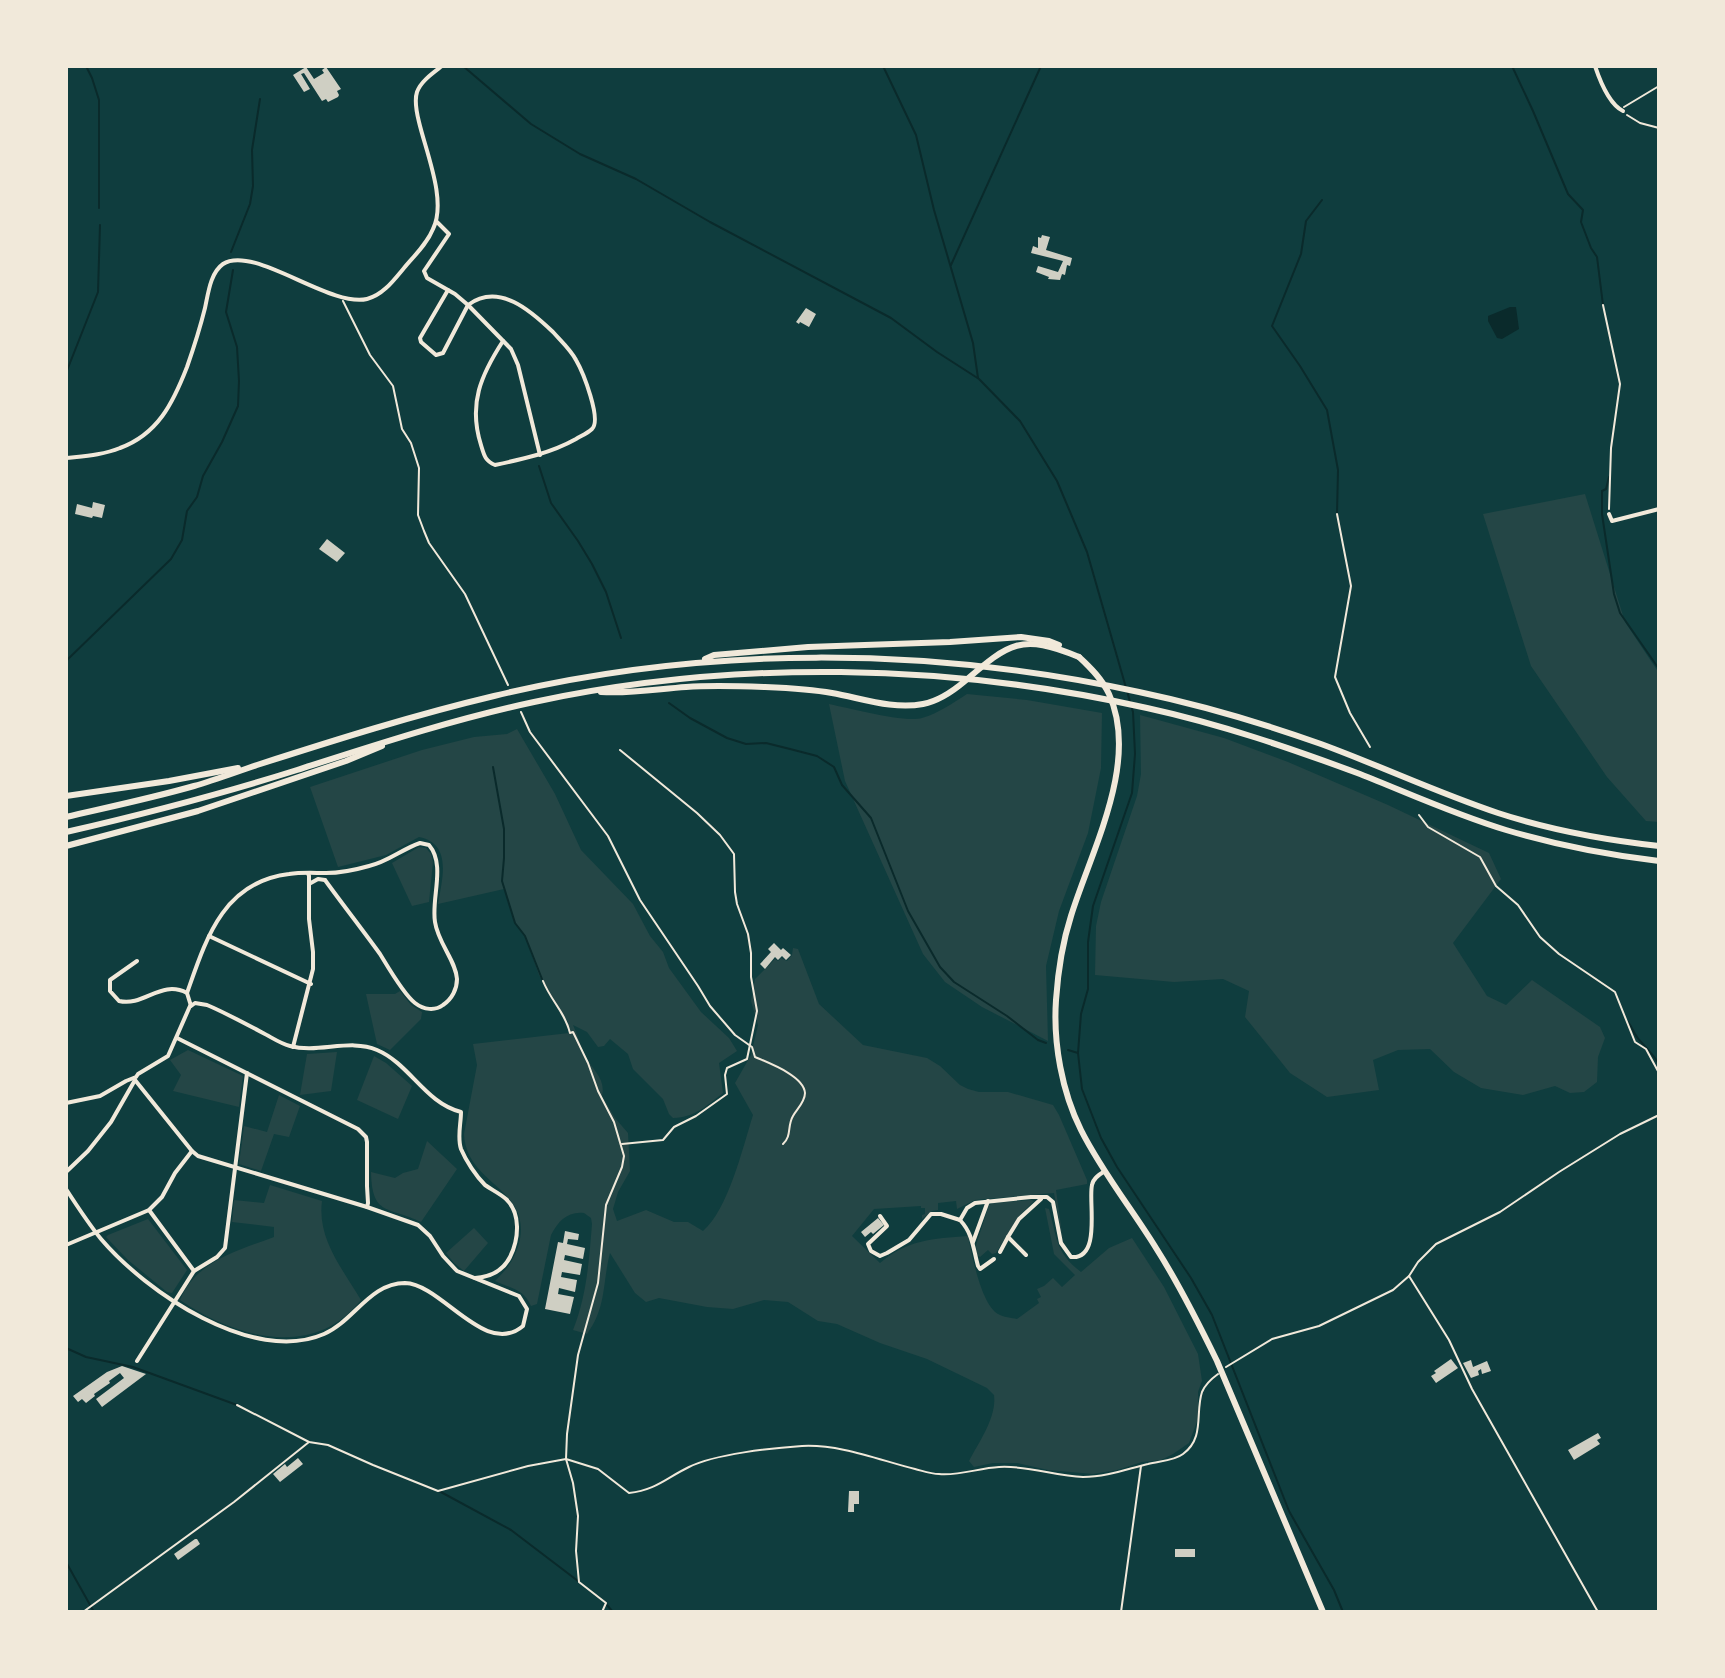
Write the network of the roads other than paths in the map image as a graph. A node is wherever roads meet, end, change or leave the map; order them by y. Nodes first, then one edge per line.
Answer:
1 (442, 66) edge
2 (1595, 66) edge
3 (1623, 111) road end
4 (437, 222) junction
5 (448, 290) junction
6 (468, 305) junction
7 (503, 341) junction
8 (540, 455) junction
9 (66, 458) edge
10 (1659, 509) edge
11 (1609, 514) road end
12 (1079, 657) junction
13 (702, 661) junction
14 (590, 692) junction
15 (396, 739) junction
16 (258, 765) junction
17 (66, 796) edge
18 (66, 817) edge
19 (66, 832) edge
20 (66, 846) edge
21 (1659, 846) edge
22 (1659, 861) edge
23 (308, 873) junction
24 (327, 873) junction
25 (325, 880) junction
26 (309, 884) junction
27 (209, 936) junction
28 (137, 961) dead end
29 (311, 984) junction
30 (187, 993) junction
31 (191, 1006) junction
32 (177, 1038) junction
33 (293, 1047) junction
34 (247, 1073) junction
35 (136, 1079) junction
36 (66, 1103) edge
37 (192, 1151) junction
38 (236, 1167) junction
39 (1105, 1171) junction
40 (66, 1172) edge
41 (66, 1189) edge
42 (1043, 1197) junction
43 (988, 1201) junction
44 (367, 1207) junction
45 (149, 1210) junction
46 (880, 1216) dead end
47 (960, 1220) junction
48 (96, 1232) junction
49 (1008, 1237) junction
50 (973, 1242) junction
51 (66, 1245) edge
52 (1000, 1252) dead end
53 (1026, 1255) dead end
54 (994, 1259) dead end
55 (194, 1271) junction
56 (471, 1277) junction
57 (174, 1301) junction
58 (137, 1361) dead end
59 (1323, 1612) edge

1 - 4 street
2 - 3 street
4 - 5 street
4 - 9 street
5 - 6 street
5 - 6 street
6 - 7 street
6 - 8 street
7 - 8 street
7 - 8 street
10 - 11 street
12 - 13 main road
12 - 14 main road
12 - 39 main road
13 - 16 main road
13 - 21 main road
14 - 15 main road
14 - 22 main road
15 - 19 main road
15 - 20 main road
16 - 17 main road
16 - 18 main road
23 - 24 street
23 - 26 street
23 - 27 street
24 - 25 street
24 - 25 street
25 - 26 street
26 - 29 street
27 - 29 street
27 - 30 street
28 - 30 street
29 - 33 street
30 - 31 street
31 - 32 street
31 - 33 street
32 - 34 street
32 - 35 street
33 - 56 street
34 - 38 street
34 - 44 street
35 - 36 street
35 - 37 street
35 - 40 street
37 - 38 street
37 - 45 street
38 - 44 street
38 - 55 street
39 - 42 street
39 - 59 main road
41 - 48 street
42 - 43 street
42 - 49 street
43 - 47 street
43 - 50 street
44 - 56 street
45 - 48 street
45 - 55 street
46 - 47 street
47 - 50 street
48 - 51 street
48 - 57 street
49 - 52 street
49 - 53 street
50 - 54 street
55 - 57 street
56 - 57 street
57 - 58 street

